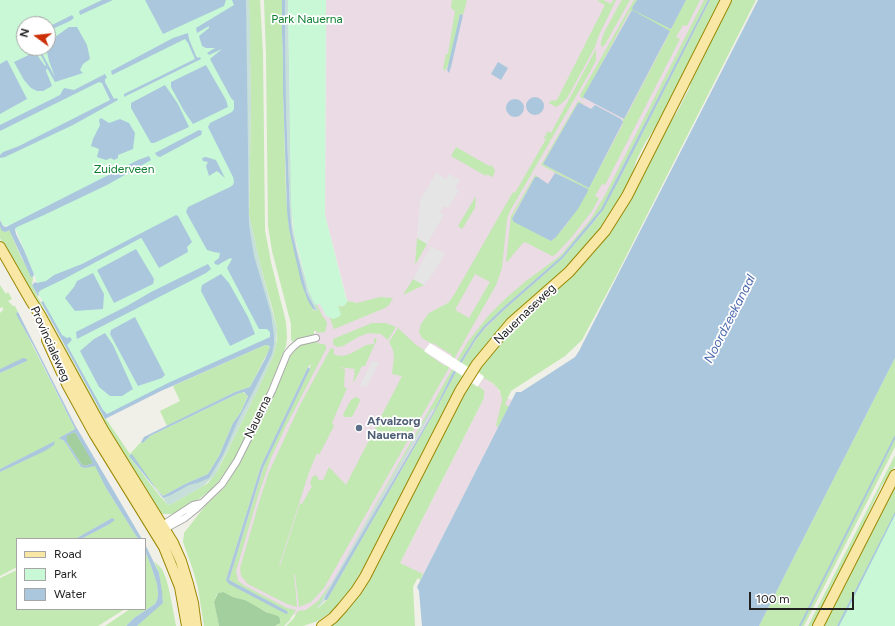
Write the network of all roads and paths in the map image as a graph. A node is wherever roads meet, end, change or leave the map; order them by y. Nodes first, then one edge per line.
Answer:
1 (726, 0) edge
2 (0, 246) edge
3 (316, 338) dead end
4 (895, 475) edge
5 (161, 528) junction
6 (187, 626) edge
7 (196, 626) edge
8 (322, 626) edge
9 (818, 626) edge

1 - 8 main road, Nauernaseweg
2 - 5 main road, Provincialeweg
3 - 5 street, Nauerna
4 - 9 main road
5 - 6 main road, Provincialeweg
5 - 7 main road, Provincialeweg

